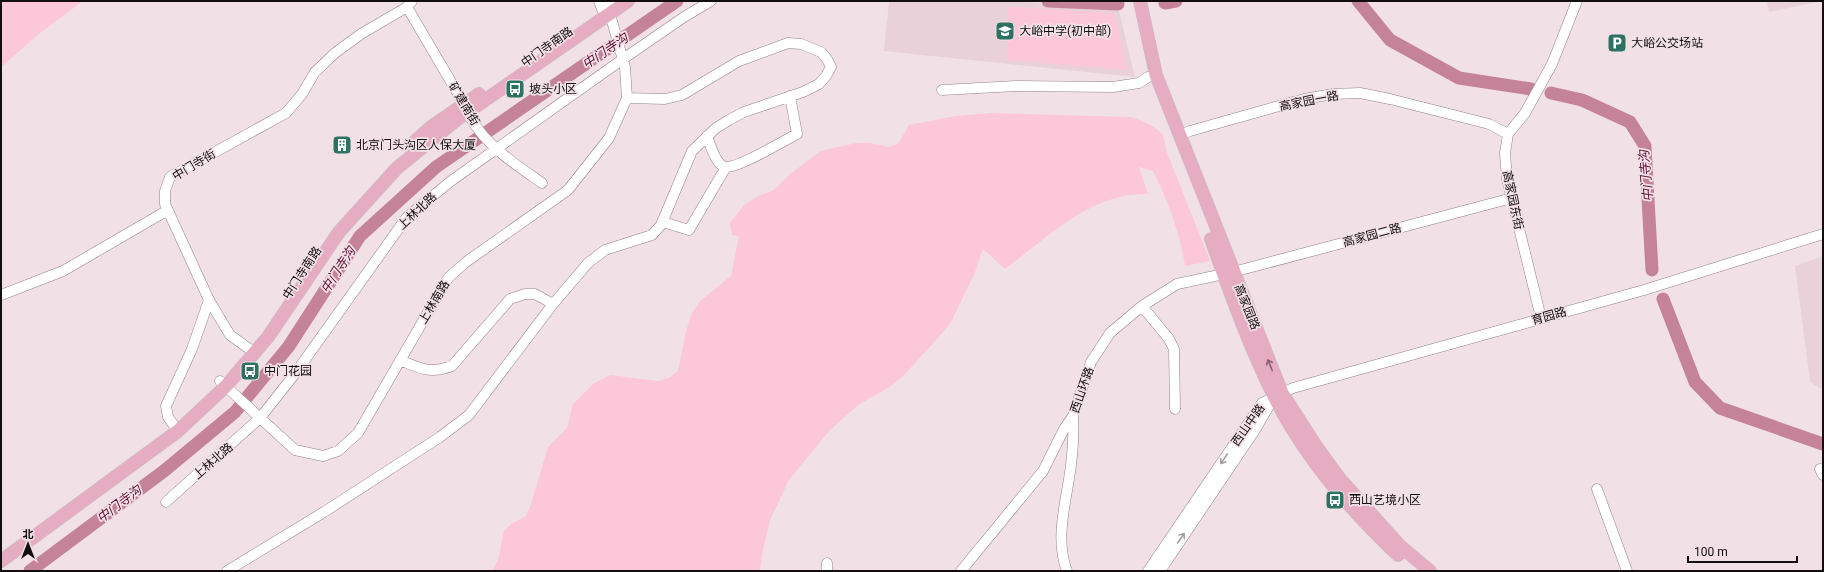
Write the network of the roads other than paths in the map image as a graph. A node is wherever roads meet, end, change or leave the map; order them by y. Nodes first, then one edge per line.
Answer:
1 (628, 1) edge
2 (711, 1) edge
3 (1130, 1) edge
4 (1140, 1) edge
5 (1577, 1) edge
6 (410, 4) edge
7 (608, 5) edge
8 (622, 54) junction
9 (1148, 77) junction
10 (942, 90) dead end
11 (790, 96) junction
12 (627, 98) junction
13 (466, 109) junction
14 (1511, 130) junction
15 (1180, 135) junction
16 (707, 136) junction
17 (496, 150) junction
18 (726, 167) junction
19 (542, 183) dead end
20 (1512, 198) junction
21 (168, 210) junction
22 (663, 222) junction
23 (1823, 234) edge
24 (1229, 273) junction
25 (1, 295) edge
26 (209, 300) junction
27 (553, 304) junction
28 (1142, 306) junction
29 (1541, 318) junction
30 (252, 351) junction
31 (400, 360) junction
32 (227, 387) junction
33 (1278, 395) junction
34 (1175, 409) dead end
35 (1074, 416) junction
36 (260, 418) junction
37 (175, 427) junction
38 (1597, 490) dead end
39 (166, 502) dead end
40 (1, 551) edge
41 (1, 561) edge
42 (227, 571) edge
43 (961, 571) edge
44 (1067, 571) edge
45 (1148, 571) edge
46 (1160, 571) edge
47 (1416, 571) edge
48 (1430, 571) edge
49 (1627, 571) edge

1 - 7 main road, 中门寺南路
2 - 8 street, 上林北路
3 - 9 main road, 高家园路
4 - 15 main road, 高家园路
5 - 14 street, 高家园东街
6 - 13 street, 矿建南街
6 - 21 street, 中门寺街
7 - 8 street
7 - 13 main road, 中门寺南路
8 - 12 street
8 - 17 street, 上林北路
9 - 10 street
9 - 24 main road, 高家园路
11 - 12 street
11 - 16 street
11 - 18 street
12 - 31 street, 上林南路
13 - 17 street, 矿建南街
13 - 30 main road, 中门寺南路
14 - 15 street, 高家园一路
14 - 20 street, 高家园东街
15 - 24 main road, 高家园路
16 - 18 street
16 - 22 street
17 - 19 street, 矿建南街
17 - 36 street, 上林北路
18 - 22 street
20 - 24 street, 高家园二路
20 - 29 street, 高家园东街
21 - 25 street
21 - 26 street, 中门寺街
22 - 27 street
23 - 29 street, 育园路
24 - 28 street, 西山环路
24 - 33 main road, 高家园路
26 - 30 street, 中门寺街
26 - 37 street
27 - 31 street
27 - 42 street
28 - 34 street
28 - 35 street, 西山环路
29 - 33 street, 育园路
30 - 32 main road, 中门寺南路
31 - 36 street, 上林南路
32 - 36 street, 上林南路
32 - 37 main road, 中门寺南路
33 -> 45 street, 西山中路
46 -> 33 street, 西山中路
33 - 47 main road, 高家园路
33 - 48 main road, 高家园路
35 - 43 street, 西山环路
35 - 44 street
36 - 39 street, 上林北路
37 - 40 main road, 中门寺南路
37 - 41 main road, 中门寺南路
38 - 49 street

